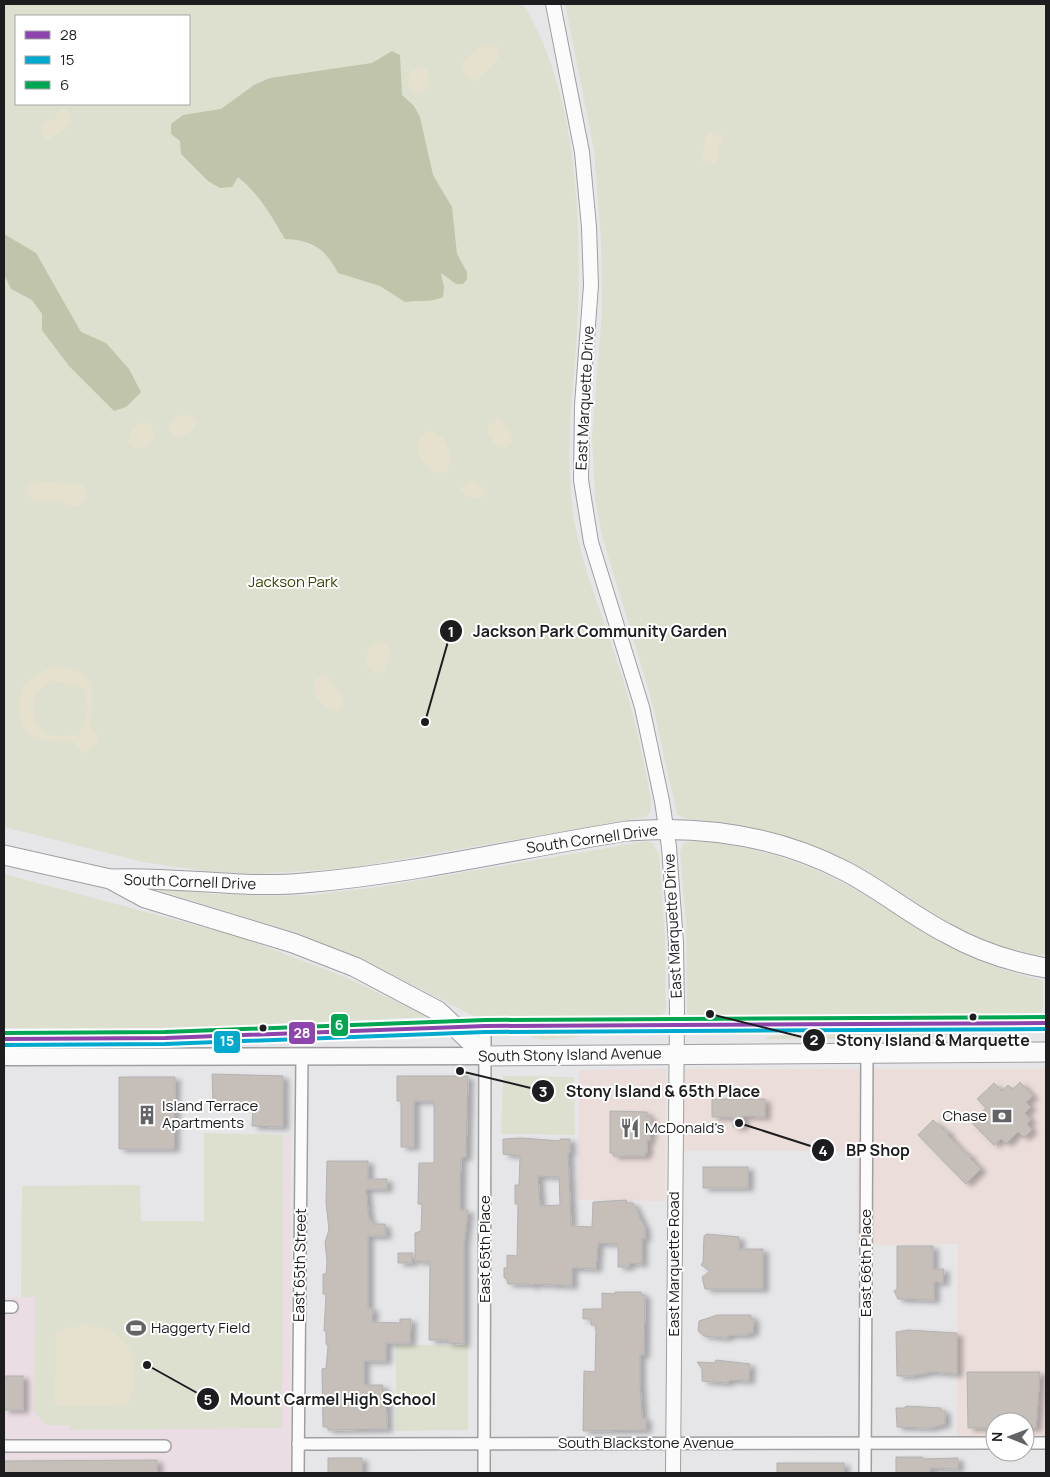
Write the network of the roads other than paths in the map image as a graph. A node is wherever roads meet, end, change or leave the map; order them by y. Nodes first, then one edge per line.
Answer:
1 (553, 4) edge
2 (667, 829) junction
3 (4, 855) edge
4 (110, 879) junction
5 (1046, 968) edge
6 (1046, 1023) edge
7 (485, 1026) junction
8 (677, 1026) junction
9 (454, 1027) junction
10 (4, 1039) edge
11 (867, 1052) junction
12 (1046, 1052) edge
13 (675, 1054) junction
14 (302, 1056) junction
15 (486, 1056) junction
16 (4, 1057) edge
17 (484, 1443) junction
18 (673, 1443) junction
19 (865, 1443) junction
20 (985, 1443) edge
21 (298, 1444) junction
22 (4, 1446) edge
23 (165, 1446) dead end
24 (298, 1473) edge
25 (484, 1473) edge
26 (673, 1473) edge
27 (865, 1473) edge

1 - 2 street, East Marquette Drive
2 - 4 highway, South Cornell Drive
2 - 5 highway, South Cornell Drive
2 - 8 street, East Marquette Drive
3 - 4 highway, South Cornell Drive
4 - 9 highway, South Cornell Drive
6 - 8 main road, South Stony Island Avenue
7 - 8 main road, South Stony Island Avenue
7 - 9 main road, South Stony Island Avenue
7 - 15 street, East 65th Place
8 - 13 street, East Marquette Drive
9 - 10 main road, South Stony Island Avenue
9 - 15 highway, South Cornell Drive
11 - 12 highway, South Stony Island Avenue
11 - 13 highway, South Stony Island Avenue
11 - 19 street, East 66th Place
13 - 15 highway, South Stony Island Avenue
13 - 18 street, East Marquette Road
14 - 15 main road, South Stony Island Avenue
14 - 16 main road, South Stony Island Avenue
14 - 21 street, East 65th Street
15 - 17 street, East 65th Place
17 - 18 street, South Blackstone Avenue
17 - 21 street, South Blackstone Avenue
17 - 25 street, East 65th Place
18 - 19 street, South Blackstone Avenue
18 - 26 street, East Marquette Road
19 - 20 street, South Blackstone Avenue
19 - 27 street, East 66th Place
21 - 24 street, East 65th Street
22 - 23 street

